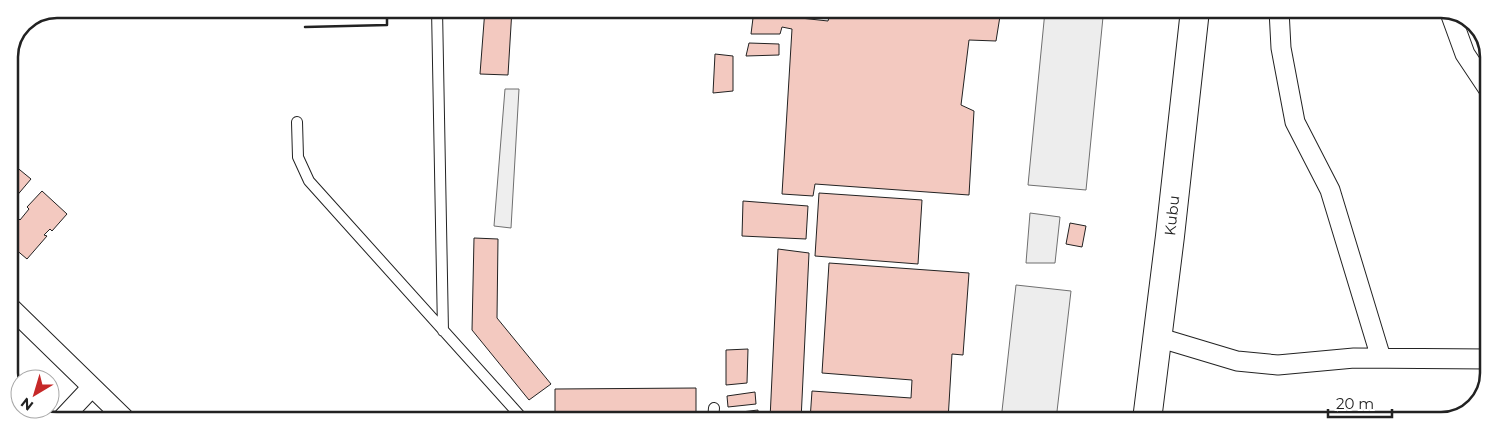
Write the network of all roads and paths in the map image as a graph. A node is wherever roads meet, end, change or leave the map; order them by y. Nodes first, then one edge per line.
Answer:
1 (437, 17) edge
2 (1194, 17) edge
3 (1279, 17) edge
4 (1452, 19) edge
5 (1480, 76) edge
6 (297, 122) dead end
7 (18, 315) edge
8 (443, 331) junction
9 (1157, 337) junction
10 (1381, 358) junction
11 (1480, 358) edge
12 (92, 387) junction
13 (714, 408) dead end
14 (69, 412) edge
15 (119, 412) edge
16 (517, 412) edge
17 (714, 412) edge
18 (1148, 412) edge

1 - 8 lane
2 - 9 main road, Kubu
3 - 10 street
4 - 5 street
6 - 8 lane
7 - 12 street
8 - 16 lane
9 - 10 street
9 - 18 main road, Kubu
10 - 11 street
12 - 14 street
12 - 15 street
13 - 17 lane

